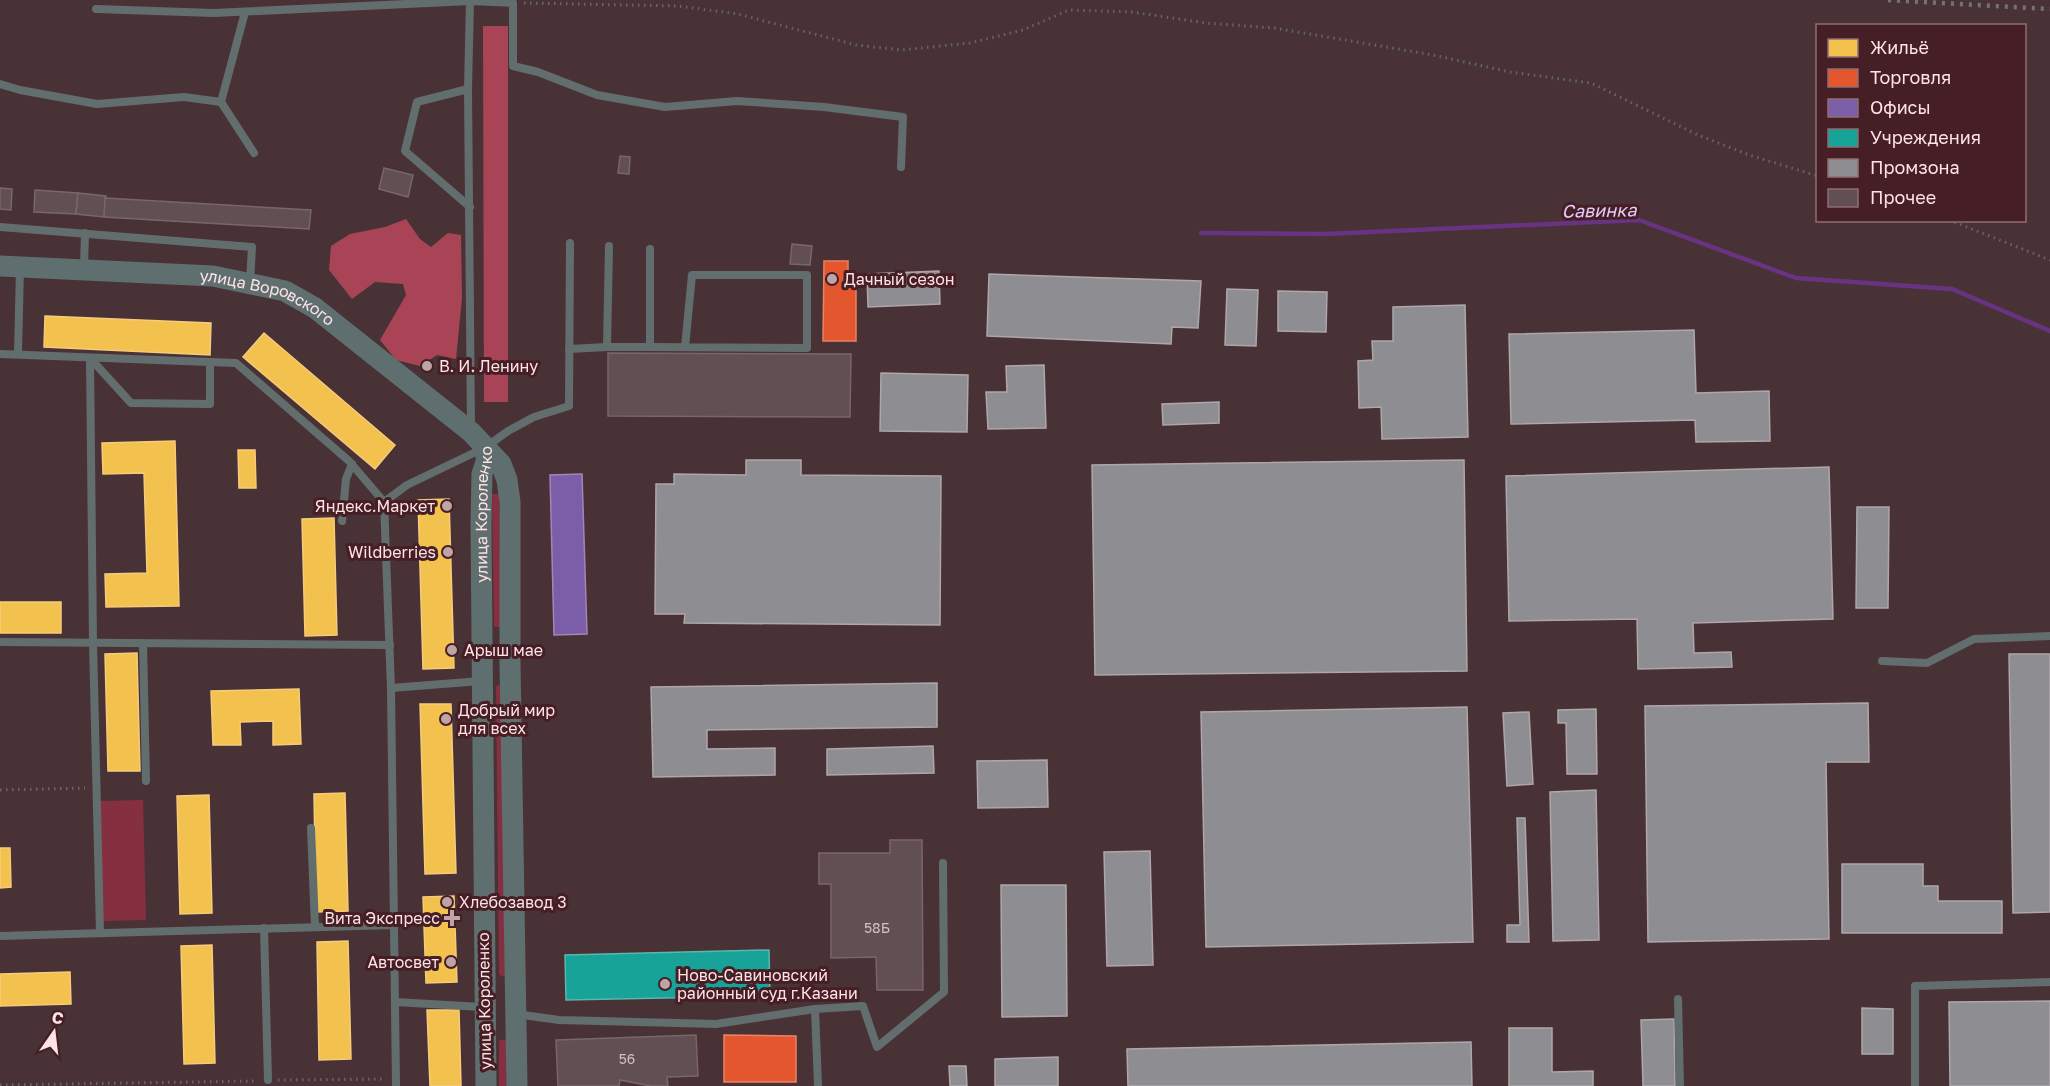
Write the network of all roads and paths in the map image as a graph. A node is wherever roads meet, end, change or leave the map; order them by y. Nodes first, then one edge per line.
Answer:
1 (470, 1) edge
2 (513, 3) junction
3 (96, 9) dead end
4 (245, 12) junction
5 (0, 84) edge
6 (468, 89) junction
7 (221, 102) junction
8 (254, 153) dead end
9 (901, 167) dead end
10 (1816, 175) edge
11 (470, 207) junction
12 (1954, 222) edge
13 (0, 227) edge
14 (85, 233) junction
15 (570, 243) dead end
16 (609, 246) dead end
17 (650, 249) dead end
18 (2050, 260) edge
19 (10, 267) edge
20 (84, 270) junction
21 (250, 283) junction
22 (607, 347) junction
23 (650, 347) junction
24 (685, 347) junction
25 (569, 349) junction
26 (18, 353) junction
27 (0, 354) edge
28 (90, 358) junction
29 (210, 362) junction
30 (471, 432) junction
31 (486, 447) junction
32 (352, 464) junction
33 (384, 502) junction
34 (342, 521) dead end
35 (2050, 636) edge
36 (0, 642) edge
37 (93, 643) junction
38 (143, 643) junction
39 (390, 645) junction
40 (1882, 661) dead end
41 (510, 663) junction
42 (481, 672) junction
43 (391, 688) junction
44 (146, 781) dead end
45 (97, 788) junction
46 (0, 790) edge
47 (311, 828) dead end
48 (943, 863) dead end
49 (394, 925) junction
50 (315, 927) junction
51 (264, 928) junction
52 (100, 933) junction
53 (0, 936) edge
54 (2050, 982) edge
55 (1678, 999) dead end
56 (395, 1002) junction
57 (484, 1007) junction
58 (815, 1009) junction
59 (515, 1014) junction
60 (268, 1080) junction
61 (396, 1082) edge
62 (0, 1085) edge
63 (486, 1086) edge
64 (517, 1086) edge
65 (818, 1086) edge
66 (1680, 1086) edge
67 (1915, 1086) edge

1 - 2 lane
1 - 4 lane
1 - 6 lane
2 - 9 lane
2 - 10 path
3 - 4 lane
4 - 7 lane
5 - 7 lane
6 - 11 lane
6 - 11 lane
7 - 8 lane
11 - 30 lane
12 - 18 path
13 - 14 lane
14 - 20 lane
14 - 21 lane
15 - 25 lane
16 - 22 lane
17 - 23 lane
19 - 20 street, улица Воровского
19 - 26 lane
20 - 21 street, улица Воровского
21 - 30 street, улица Воровского
22 - 23 lane
22 - 25 lane
23 - 24 lane
24 - 24 lane
25 - 31 lane
26 - 27 lane
26 - 28 lane
28 - 29 lane
28 - 29 lane
28 - 37 lane
29 - 32 lane
30 - 31 street, улица Воровского
31 - 33 lane
31 - 41 street, улица Короленко
31 - 42 street, улица Короленко
32 - 33 lane
32 - 34 lane
33 - 39 lane
35 - 40 lane
36 - 37 lane
37 - 38 lane
37 - 45 lane
38 - 39 lane
38 - 44 lane
39 - 43 lane
41 - 42 street
41 - 59 street, улица Короленко
42 - 43 lane
42 - 57 street, улица Короленко
43 - 49 lane
45 - 46 path
45 - 52 lane
47 - 50 lane
48 - 58 lane
49 - 50 lane
49 - 56 lane
50 - 51 lane
51 - 52 lane
51 - 60 lane
52 - 53 lane
54 - 67 lane
55 - 66 lane
56 - 57 lane
56 - 61 lane
57 - 59 street
57 - 63 street, улица Короленко
58 - 59 lane
58 - 65 lane
59 - 64 street, улица Короленко
60 - 61 path
60 - 62 path

